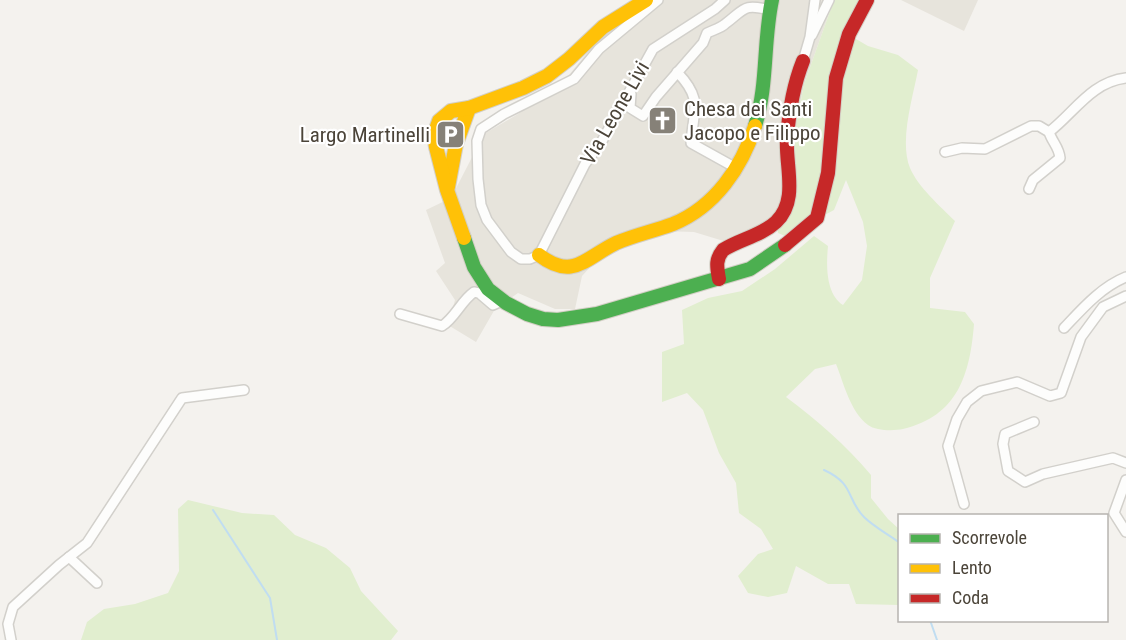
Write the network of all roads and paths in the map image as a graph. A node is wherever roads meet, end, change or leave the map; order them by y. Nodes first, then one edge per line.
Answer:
1 (646, 0) edge
2 (658, 0) edge
3 (725, 0) edge
4 (815, 0) edge
5 (828, 0) edge
6 (867, 0) edge
7 (754, 3) edge
8 (771, 5) edge
9 (810, 37) junction
10 (803, 61) joint
11 (678, 72) junction
12 (1126, 78) edge
13 (634, 82) junction
14 (469, 108) junction
15 (630, 108) junction
16 (1049, 132) junction
17 (945, 152) dead end
18 (591, 156) junction
19 (736, 168) junction
20 (1029, 189) dead end
21 (447, 190) junction
22 (539, 255) junction
23 (1126, 277) edge
24 (719, 279) junction
25 (1126, 296) edge
26 (502, 301) junction
27 (400, 314) dead end
28 (1064, 328) dead end
29 (244, 390) dead end
30 (1034, 422) dead end
31 (1126, 463) edge
32 (1126, 480) edge
33 (964, 504) dead end
34 (1126, 532) edge
35 (69, 557) junction
36 (97, 583) dead end
37 (11, 640) edge

1 - 14 street
2 - 22 street
3 - 13 street, Via Leone Livi
4 - 9 street
5 - 9 street
6 - 24 street
7 - 8 street
7 - 11 street
8 - 19 street
9 - 10 street
10 - 24 street
11 - 15 street
11 - 19 street
12 - 16 street
13 - 15 street
13 - 18 street, Via Leone Livi
14 - 21 street
14 - 21 street
15 - 18 street
16 - 17 street
16 - 20 street
18 - 22 street, Via Leone Livi
19 - 22 street
21 - 26 street
23 - 28 street
24 - 26 street
25 - 33 street
26 - 27 street
29 - 35 street
30 - 31 street
32 - 34 street
35 - 36 street
35 - 37 street

